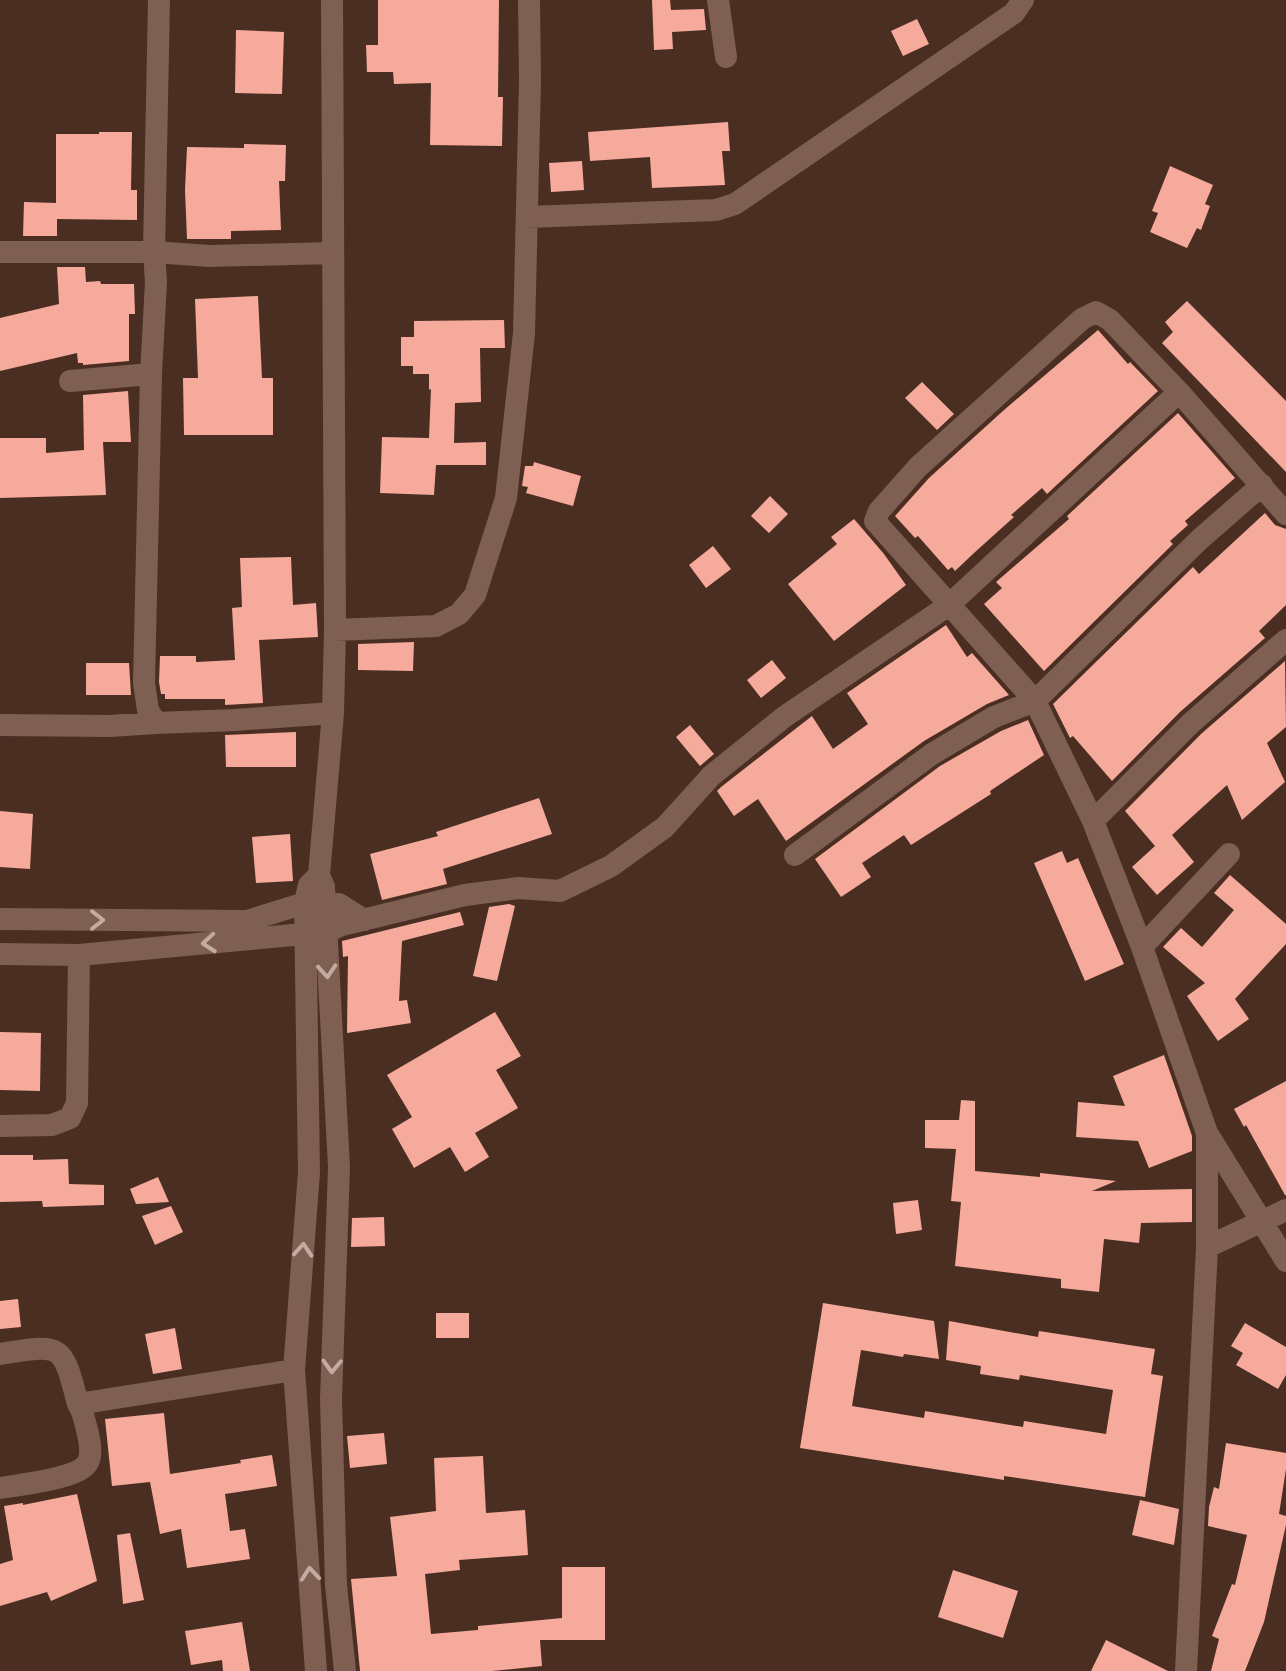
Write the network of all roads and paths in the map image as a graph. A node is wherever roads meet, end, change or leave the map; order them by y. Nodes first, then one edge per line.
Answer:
1 (158, 0) edge
2 (332, 0) edge
3 (529, 0) edge
4 (718, 0) edge
5 (1023, 0) edge
6 (726, 57) dead end
7 (527, 218) junction
8 (0, 252) edge
9 (154, 252) junction
10 (332, 253) junction
11 (151, 374) junction
12 (70, 380) dead end
13 (1179, 392) junction
14 (1262, 486) junction
15 (1286, 514) edge
16 (949, 604) junction
17 (335, 630) junction
18 (1286, 640) edge
19 (1035, 700) junction
20 (333, 712) junction
21 (156, 723) junction
22 (0, 724) edge
23 (1093, 821) junction
24 (1228, 854) dead end
25 (795, 855) dead end
26 (314, 903) junction
27 (0, 919) edge
28 (364, 920) junction
29 (315, 933) junction
30 (1142, 947) junction
31 (0, 954) edge
32 (79, 955) junction
33 (0, 1126) edge
34 (1207, 1133) junction
35 (1286, 1210) edge
36 (1260, 1222) junction
37 (1208, 1247) junction
38 (1286, 1262) edge
39 (0, 1354) edge
40 (294, 1370) junction
41 (78, 1404) junction
42 (0, 1488) edge
43 (316, 1671) edge
44 (345, 1671) edge
45 (1186, 1671) edge

1 - 9 street
2 - 10 street
3 - 7 street
4 - 6 street
5 - 7 street
7 - 17 street
8 - 9 street
9 - 10 street
9 - 11 street
10 - 17 street
11 - 12 street
11 - 21 street
13 - 14 street
13 - 16 street
13 - 16 street
14 - 15 street
14 - 19 street
16 - 19 street
16 - 28 street
17 - 20 street
18 - 23 street
19 - 23 street
19 - 25 street
20 - 21 street
20 - 26 street
21 - 22 street
23 - 30 street
24 - 30 street
27 -> 26 street
26 - 28 street
26 - 29 street
28 - 29 street
29 -> 32 street
40 -> 29 street
29 -> 44 street
30 - 34 street
31 - 32 street
32 - 33 street
34 - 36 street
34 - 37 street
35 - 36 street
36 - 37 street
36 - 38 street
37 - 45 street
39 - 41 street
40 - 41 street
43 -> 40 street
41 - 42 street

